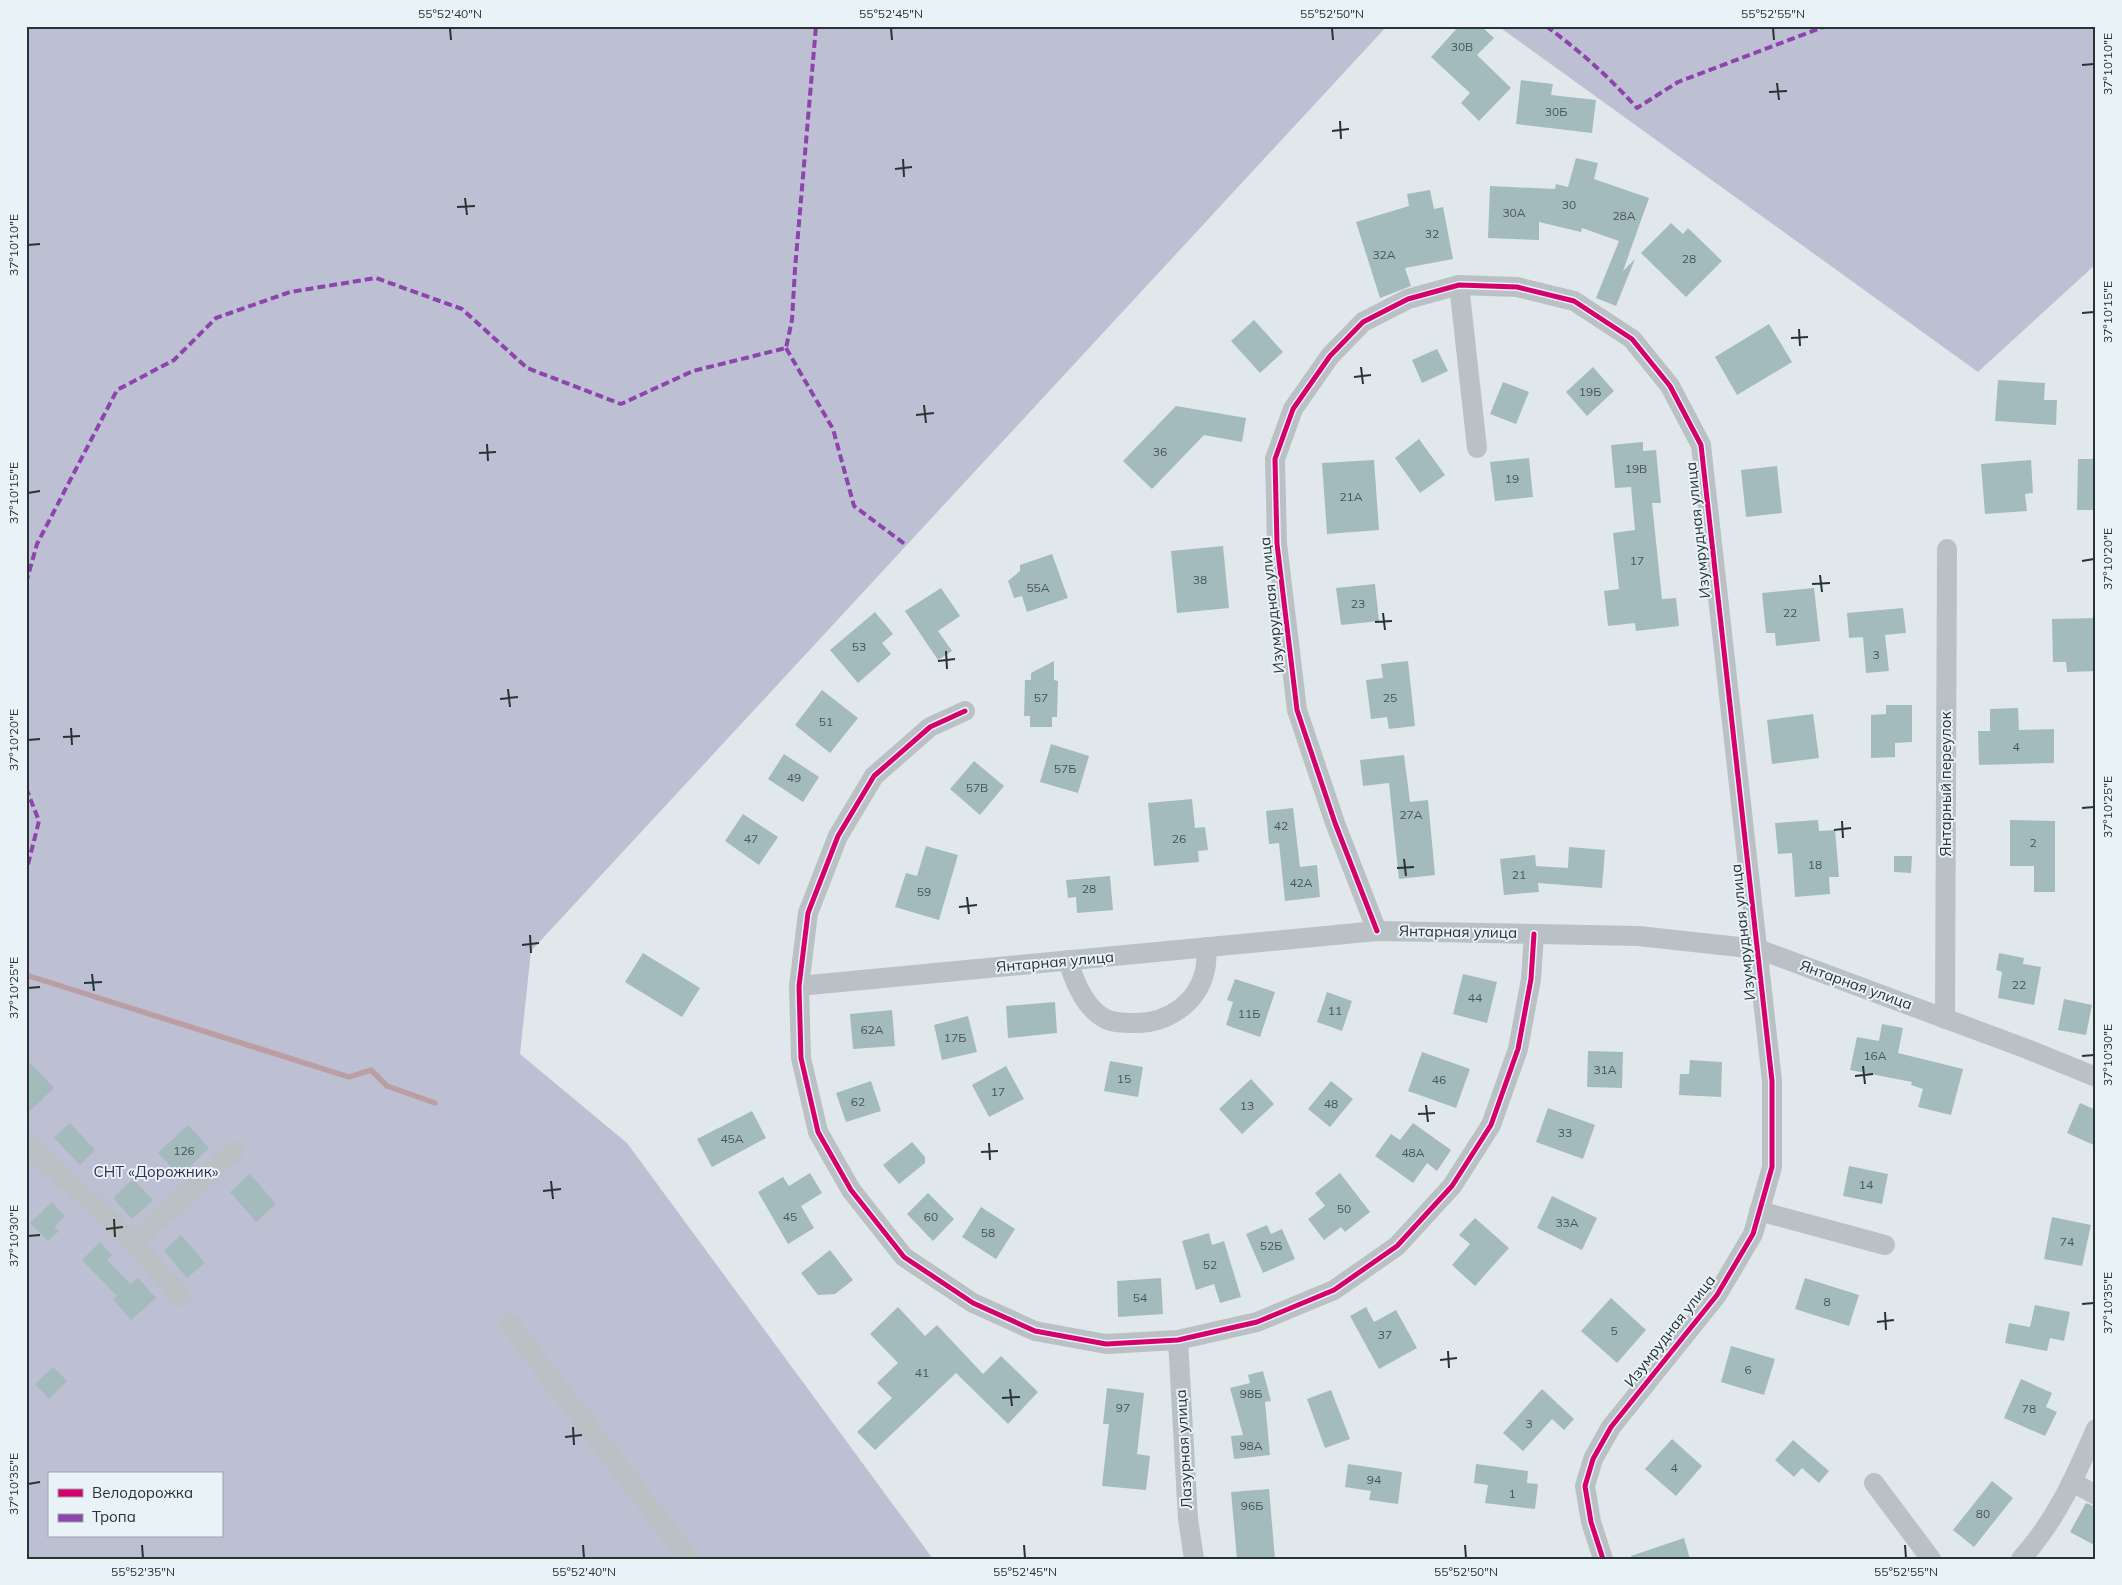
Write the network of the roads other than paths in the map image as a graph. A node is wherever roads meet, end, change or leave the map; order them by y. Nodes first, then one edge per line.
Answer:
1 (1458, 285) junction
2 (1477, 448) dead end
3 (1948, 549) dead end
4 (965, 711) dead end
5 (1377, 931) junction
6 (1534, 934) junction
7 (1207, 947) junction
8 (1758, 949) junction
9 (1068, 960) junction
10 (799, 986) junction
11 (1945, 1019) junction
12 (2096, 1077) edge
13 (26, 1142) edge
14 (234, 1151) dead end
15 (1759, 1211) junction
16 (133, 1242) junction
17 (1885, 1245) dead end
18 (180, 1297) dead end
19 (509, 1323) dead end
20 (1178, 1340) junction
21 (2096, 1429) edge
22 (2072, 1482) junction
23 (1874, 1483) dead end
24 (2096, 1495) edge
25 (689, 1559) edge
26 (1194, 1559) edge
27 (1603, 1559) edge
28 (1931, 1559) edge
29 (2021, 1559) edge

1 - 2 street
1 - 5 street, Изумрудная улица
1 - 8 street, Изумрудная улица
3 - 11 street, Янтарный переулок
4 - 10 street
5 - 6 street, Янтарная улица
5 - 7 street, Янтарная улица
6 - 8 street, Янтарная улица
6 - 20 street
7 - 9 street, Янтарная улица
7 - 9 street
8 - 11 street, Янтарная улица
8 - 15 street, Изумрудная улица
9 - 10 street, Янтарная улица
10 - 20 street
11 - 12 street, Янтарная улица
13 - 16 street
14 - 16 street
15 - 17 street
15 - 27 street, Изумрудная улица
16 - 18 street
19 - 25 street
20 - 26 street, Лазурная улица
21 - 22 street
22 - 24 street
22 - 29 street
23 - 28 street

